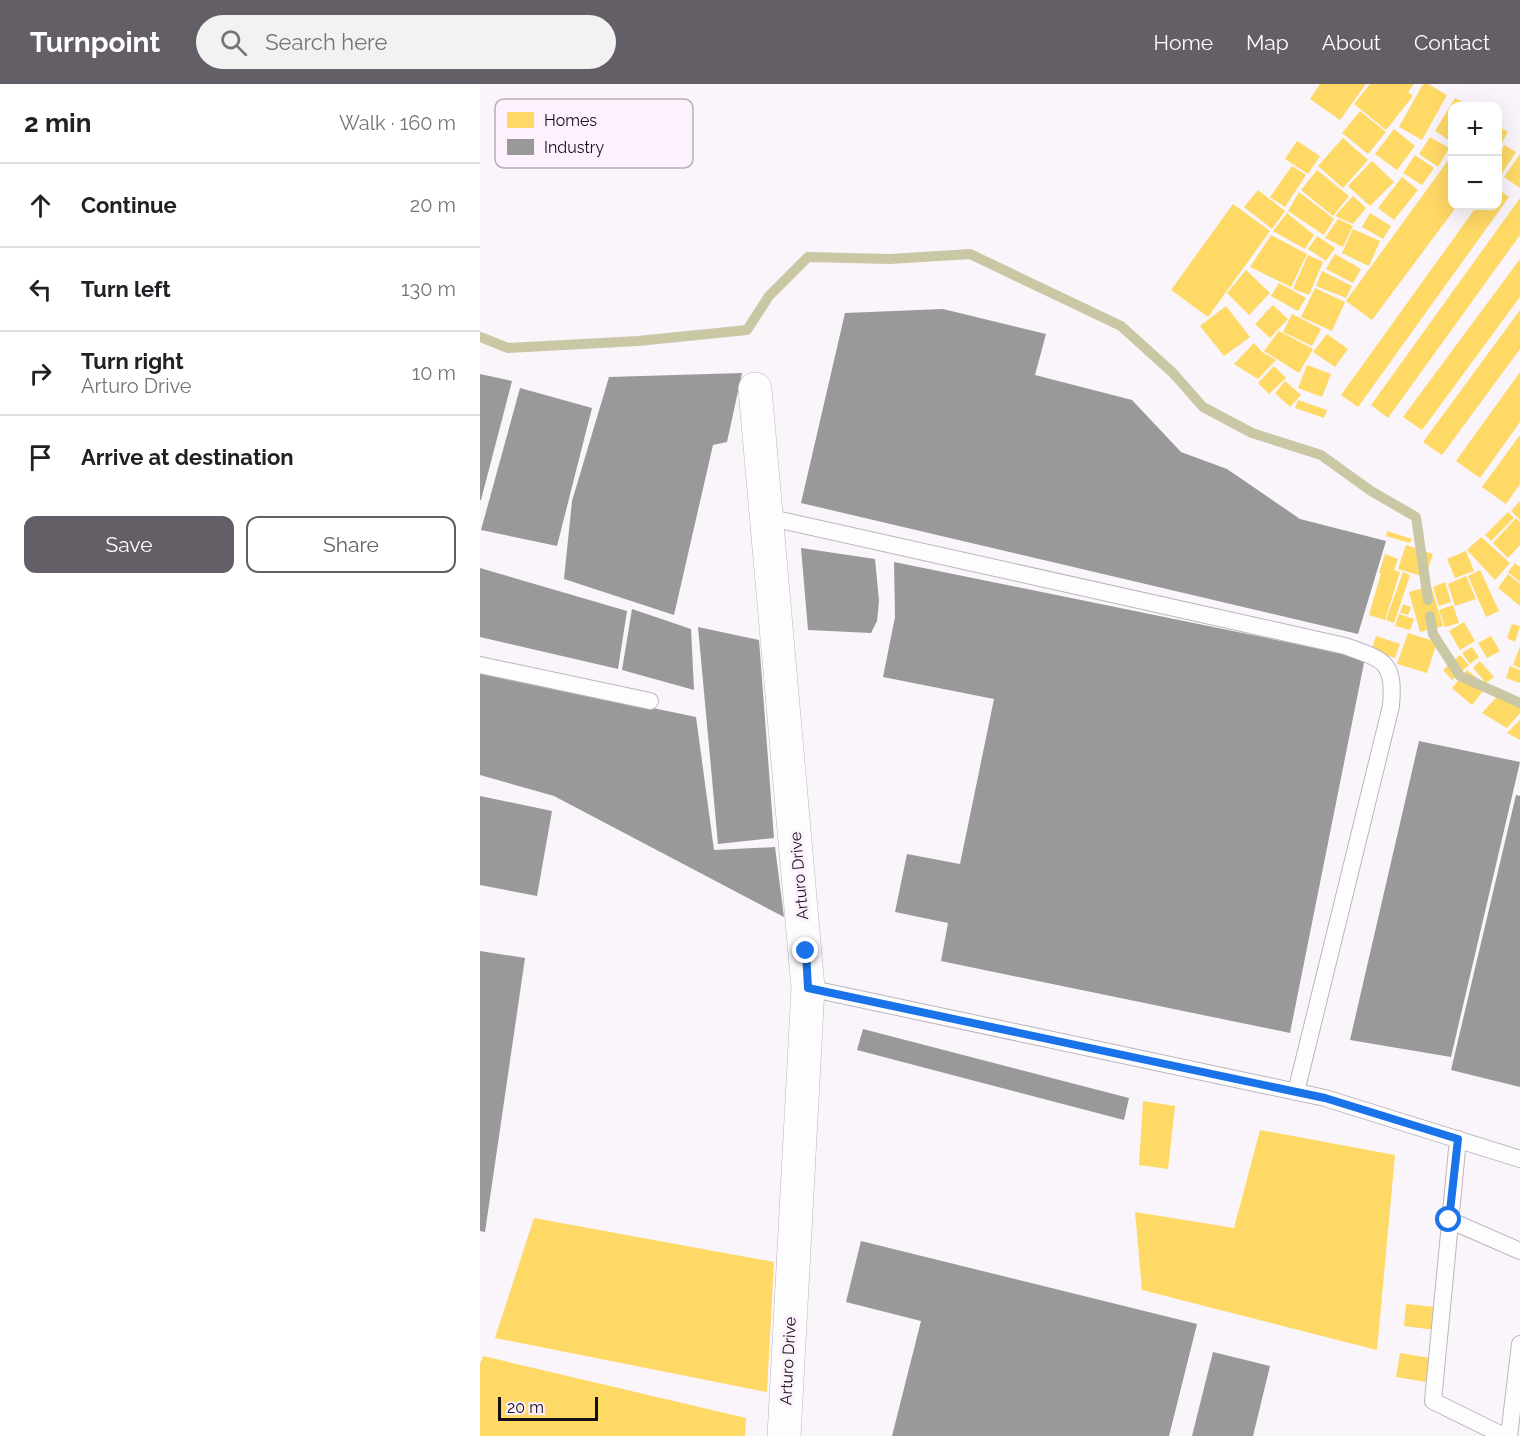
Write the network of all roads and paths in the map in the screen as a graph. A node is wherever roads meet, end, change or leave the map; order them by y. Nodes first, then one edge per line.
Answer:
1 (755, 389) dead end
2 (767, 517) junction
3 (480, 665) edge
4 (650, 701) dead end
5 (808, 988) junction
6 (1296, 1092) junction
7 (1458, 1139) junction
8 (1520, 1159) edge
9 (1449, 1220) junction
10 (1520, 1251) edge
11 (1520, 1350) edge
12 (784, 1436) edge
13 (1504, 1436) edge
14 (1509, 1436) edge

1 - 2 street, Arturo Drive
2 - 5 street, Arturo Drive
2 - 6 lane
3 - 4 lane
5 - 6 lane
5 - 12 street, Arturo Drive
6 - 7 lane
7 - 8 lane
7 - 9 lane
9 - 10 lane
9 - 13 lane
11 - 14 lane

